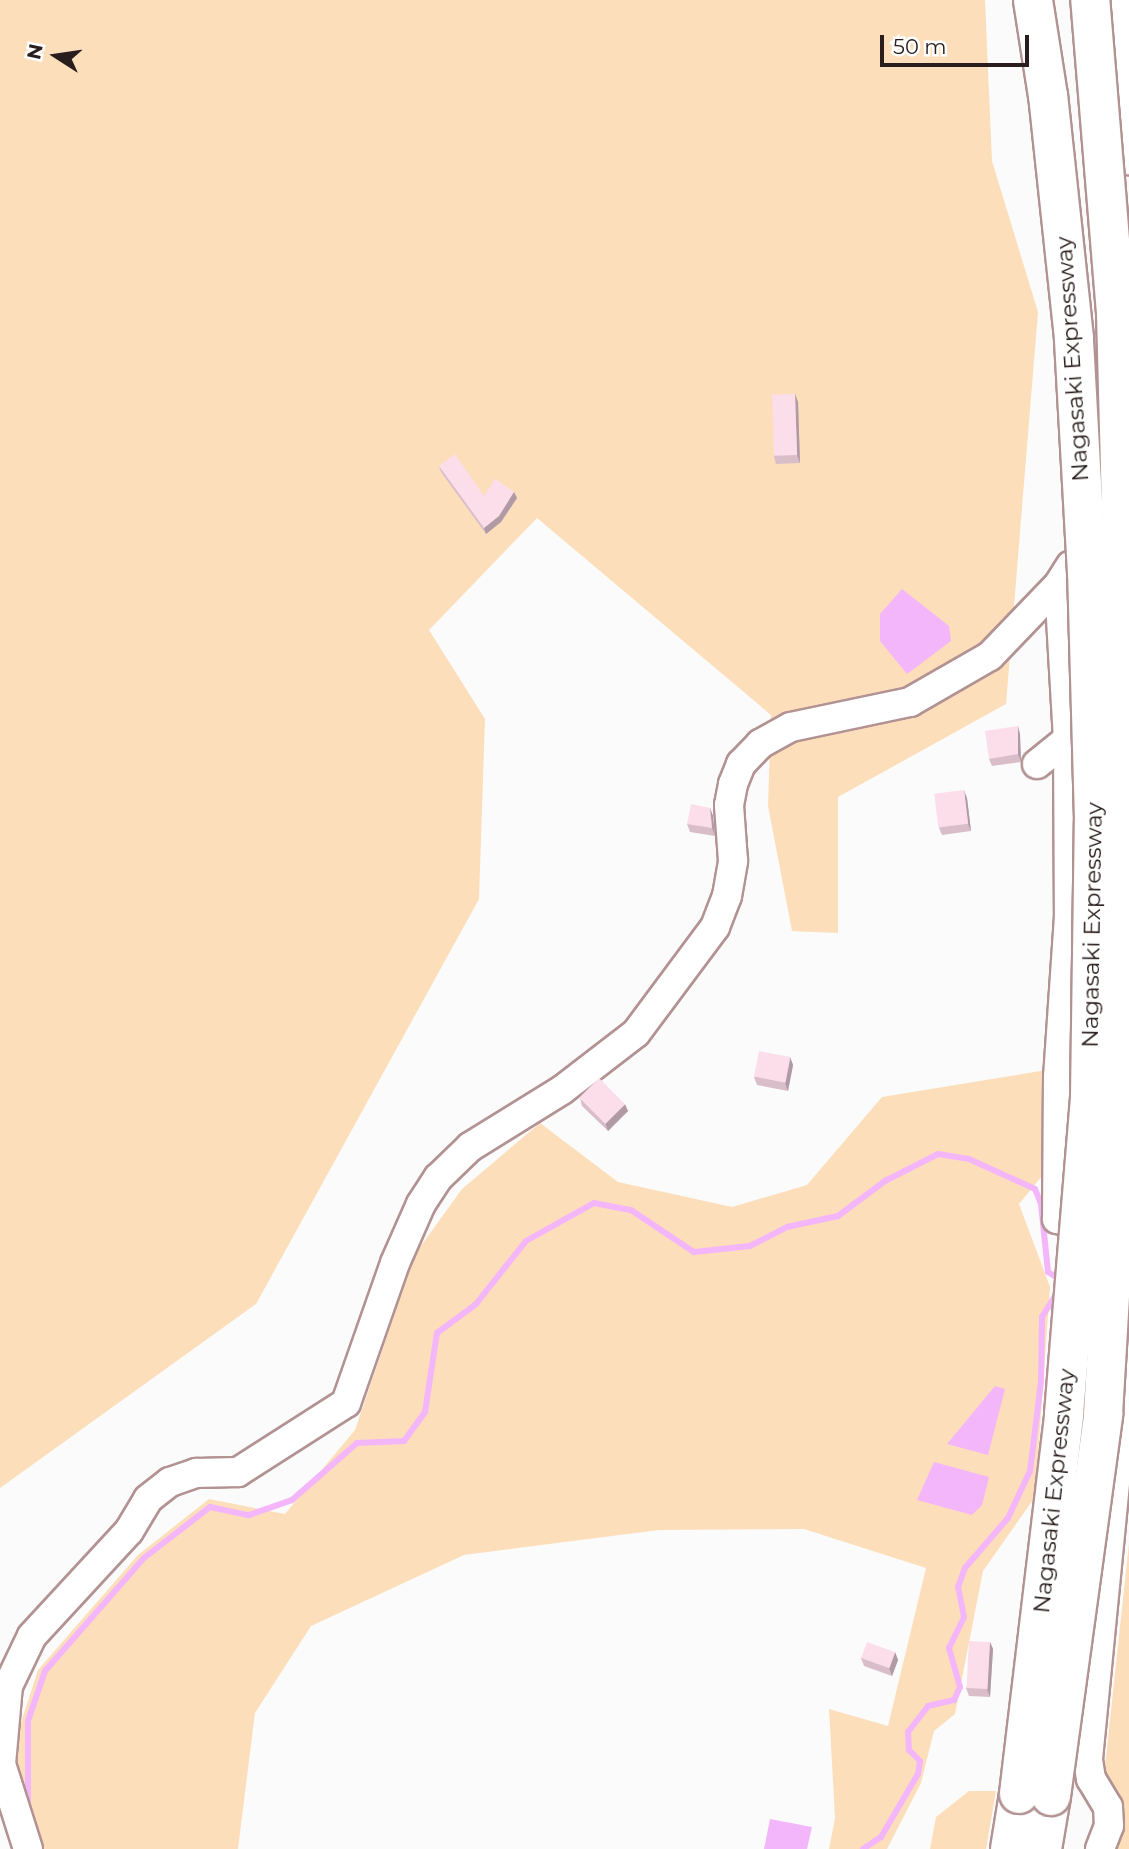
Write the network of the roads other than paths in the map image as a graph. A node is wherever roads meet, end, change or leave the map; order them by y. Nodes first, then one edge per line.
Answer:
1 (1033, 0) edge
2 (1090, 0) edge
3 (1115, 0) edge
4 (1129, 160) edge
5 (1068, 739) junction
6 (1037, 765) dead end
7 (1129, 1248) edge
8 (1129, 1338) edge
9 (1035, 1795) junction
10 (28, 1849) edge
11 (1010, 1849) edge
12 (1042, 1849) edge
13 (1100, 1849) edge

1 - 9 highway, Nagasaki Expressway, bridge
2 - 9 highway, Nagasaki Expressway, bridge
3 - 4 street
5 - 6 street
5 - 7 street
5 - 10 street
8 - 13 street
9 - 11 highway, Nagasaki Expressway
9 - 12 highway, Nagasaki Expressway

